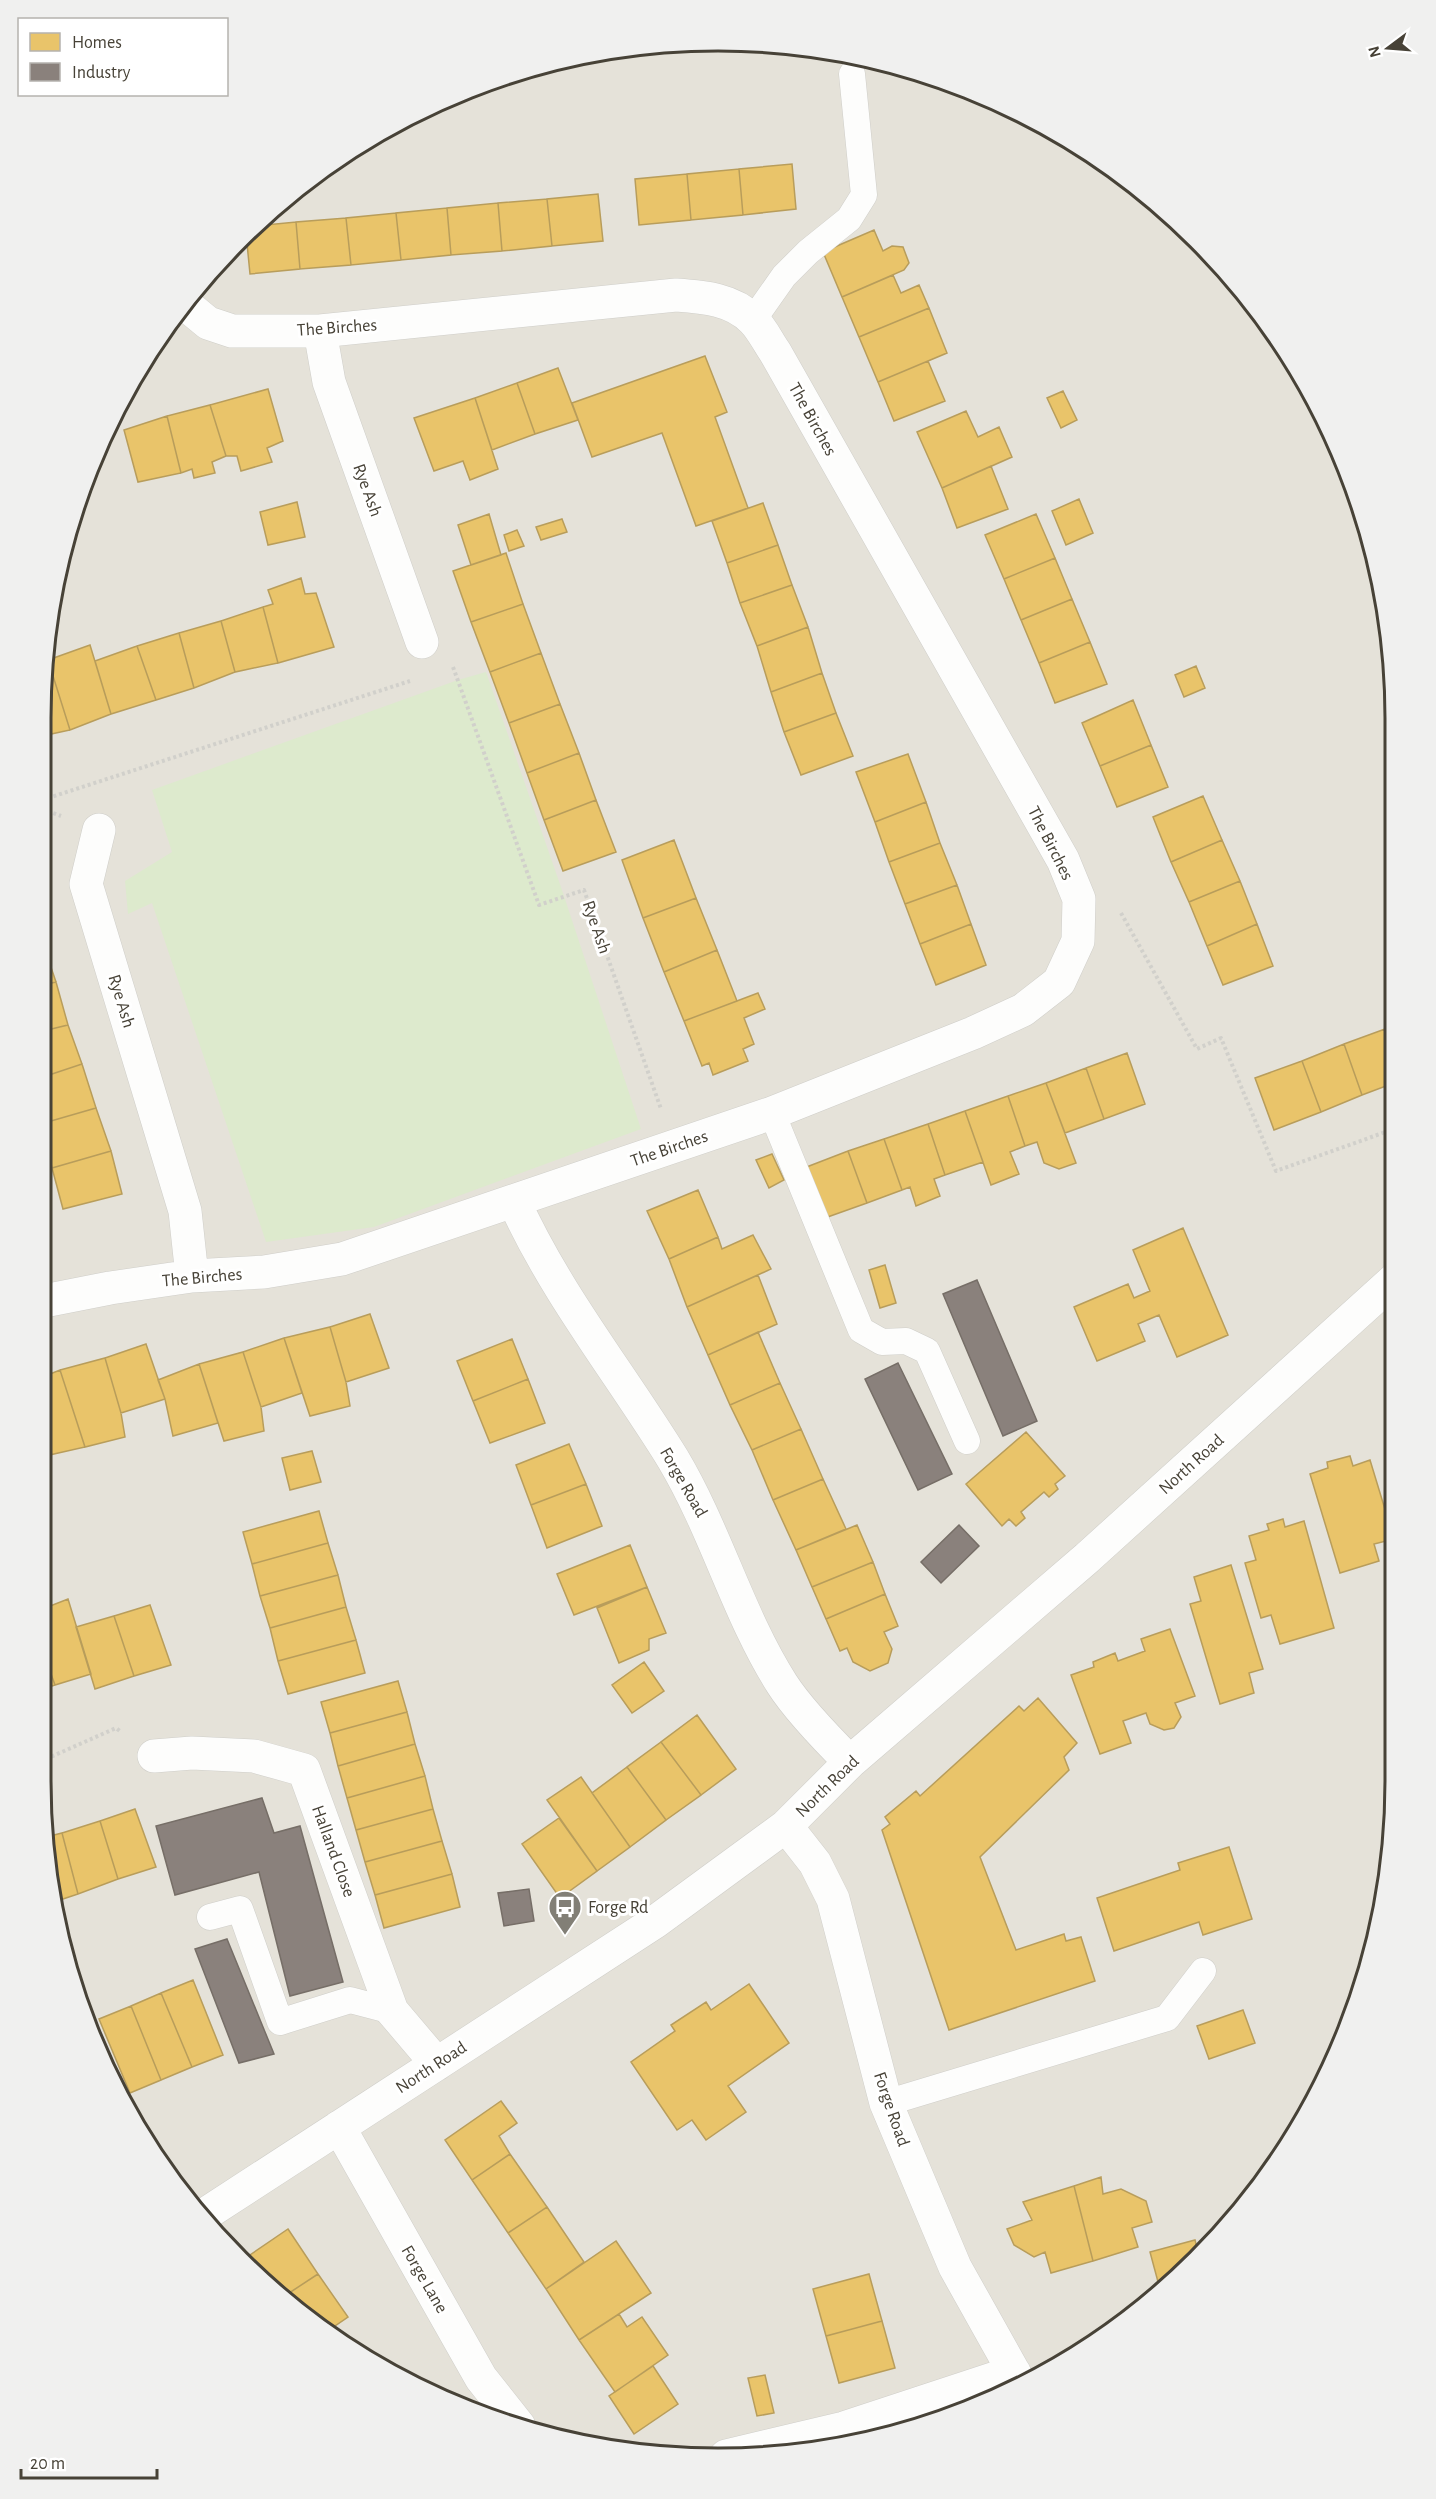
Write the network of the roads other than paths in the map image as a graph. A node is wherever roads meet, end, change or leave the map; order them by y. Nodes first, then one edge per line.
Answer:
1 (852, 74) dead end
2 (191, 309) edge
3 (753, 320) junction
4 (320, 331) junction
5 (422, 642) road end
6 (99, 830) dead end
7 (772, 1113) junction
8 (514, 1201) junction
9 (192, 1276) junction
10 (1385, 1288) edge
11 (51, 1300) edge
12 (967, 1441) dead end
13 (154, 1756) road end
14 (850, 1762) junction
15 (786, 1826) junction
16 (210, 1917) dead end
17 (1203, 1971) dead end
18 (392, 2011) junction
19 (437, 2064) junction
20 (886, 2103) junction
21 (339, 2127) junction
22 (209, 2212) edge
23 (1017, 2377) edge
24 (1005, 2383) edge
25 (510, 2415) edge
26 (766, 2447) edge

1 - 3 lane
2 - 4 street, The Birches
3 - 4 street, The Birches
3 - 7 street, The Birches
4 - 5 street, Rye Ash
6 - 9 street, Rye Ash
7 - 8 street, The Birches
7 - 12 lane
8 - 9 street, The Birches
8 - 14 street, Forge Road
9 - 11 street, The Birches
10 - 14 street, North Road
13 - 18 street, Halland Close
14 - 15 street, North Road
15 - 19 street, North Road
15 - 20 street, Forge Road
16 - 18 lane
17 - 20 lane
18 - 19 street, Halland Close
19 - 21 street, North Road
20 - 23 street, Forge Road
21 - 22 street, North Road
21 - 25 street, Forge Lane
24 - 26 street

